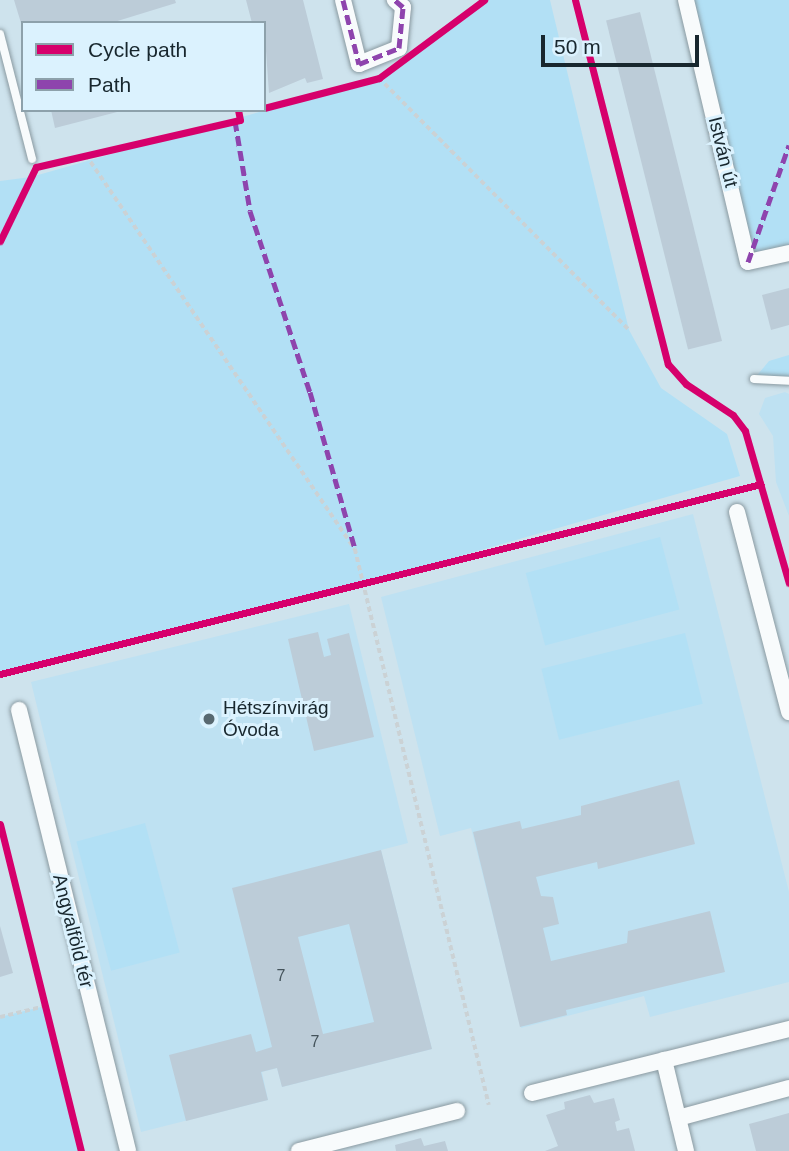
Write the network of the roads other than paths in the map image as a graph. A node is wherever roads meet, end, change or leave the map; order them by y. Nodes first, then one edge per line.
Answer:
1 (343, 0) edge
2 (395, 0) edge
3 (686, 0) edge
4 (0, 34) edge
5 (32, 159) dead end
6 (789, 253) edge
7 (754, 379) dead end
8 (789, 381) edge
9 (737, 512) dead end
10 (19, 710) dead end
11 (789, 712) edge
12 (789, 1029) edge
13 (664, 1060) junction
14 (789, 1088) edge
15 (532, 1093) dead end
16 (457, 1111) dead end
17 (678, 1118) junction
18 (351, 1145) edge
19 (128, 1151) edge
20 (299, 1151) edge
21 (686, 1151) edge

1 - 2 street
3 - 6 street, István út
4 - 5 lane
7 - 8 lane
9 - 11 street
10 - 19 street, Angyalföld tér
12 - 13 street
13 - 15 street
13 - 17 street
14 - 17 street
16 - 18 street
17 - 21 street
18 - 20 street

